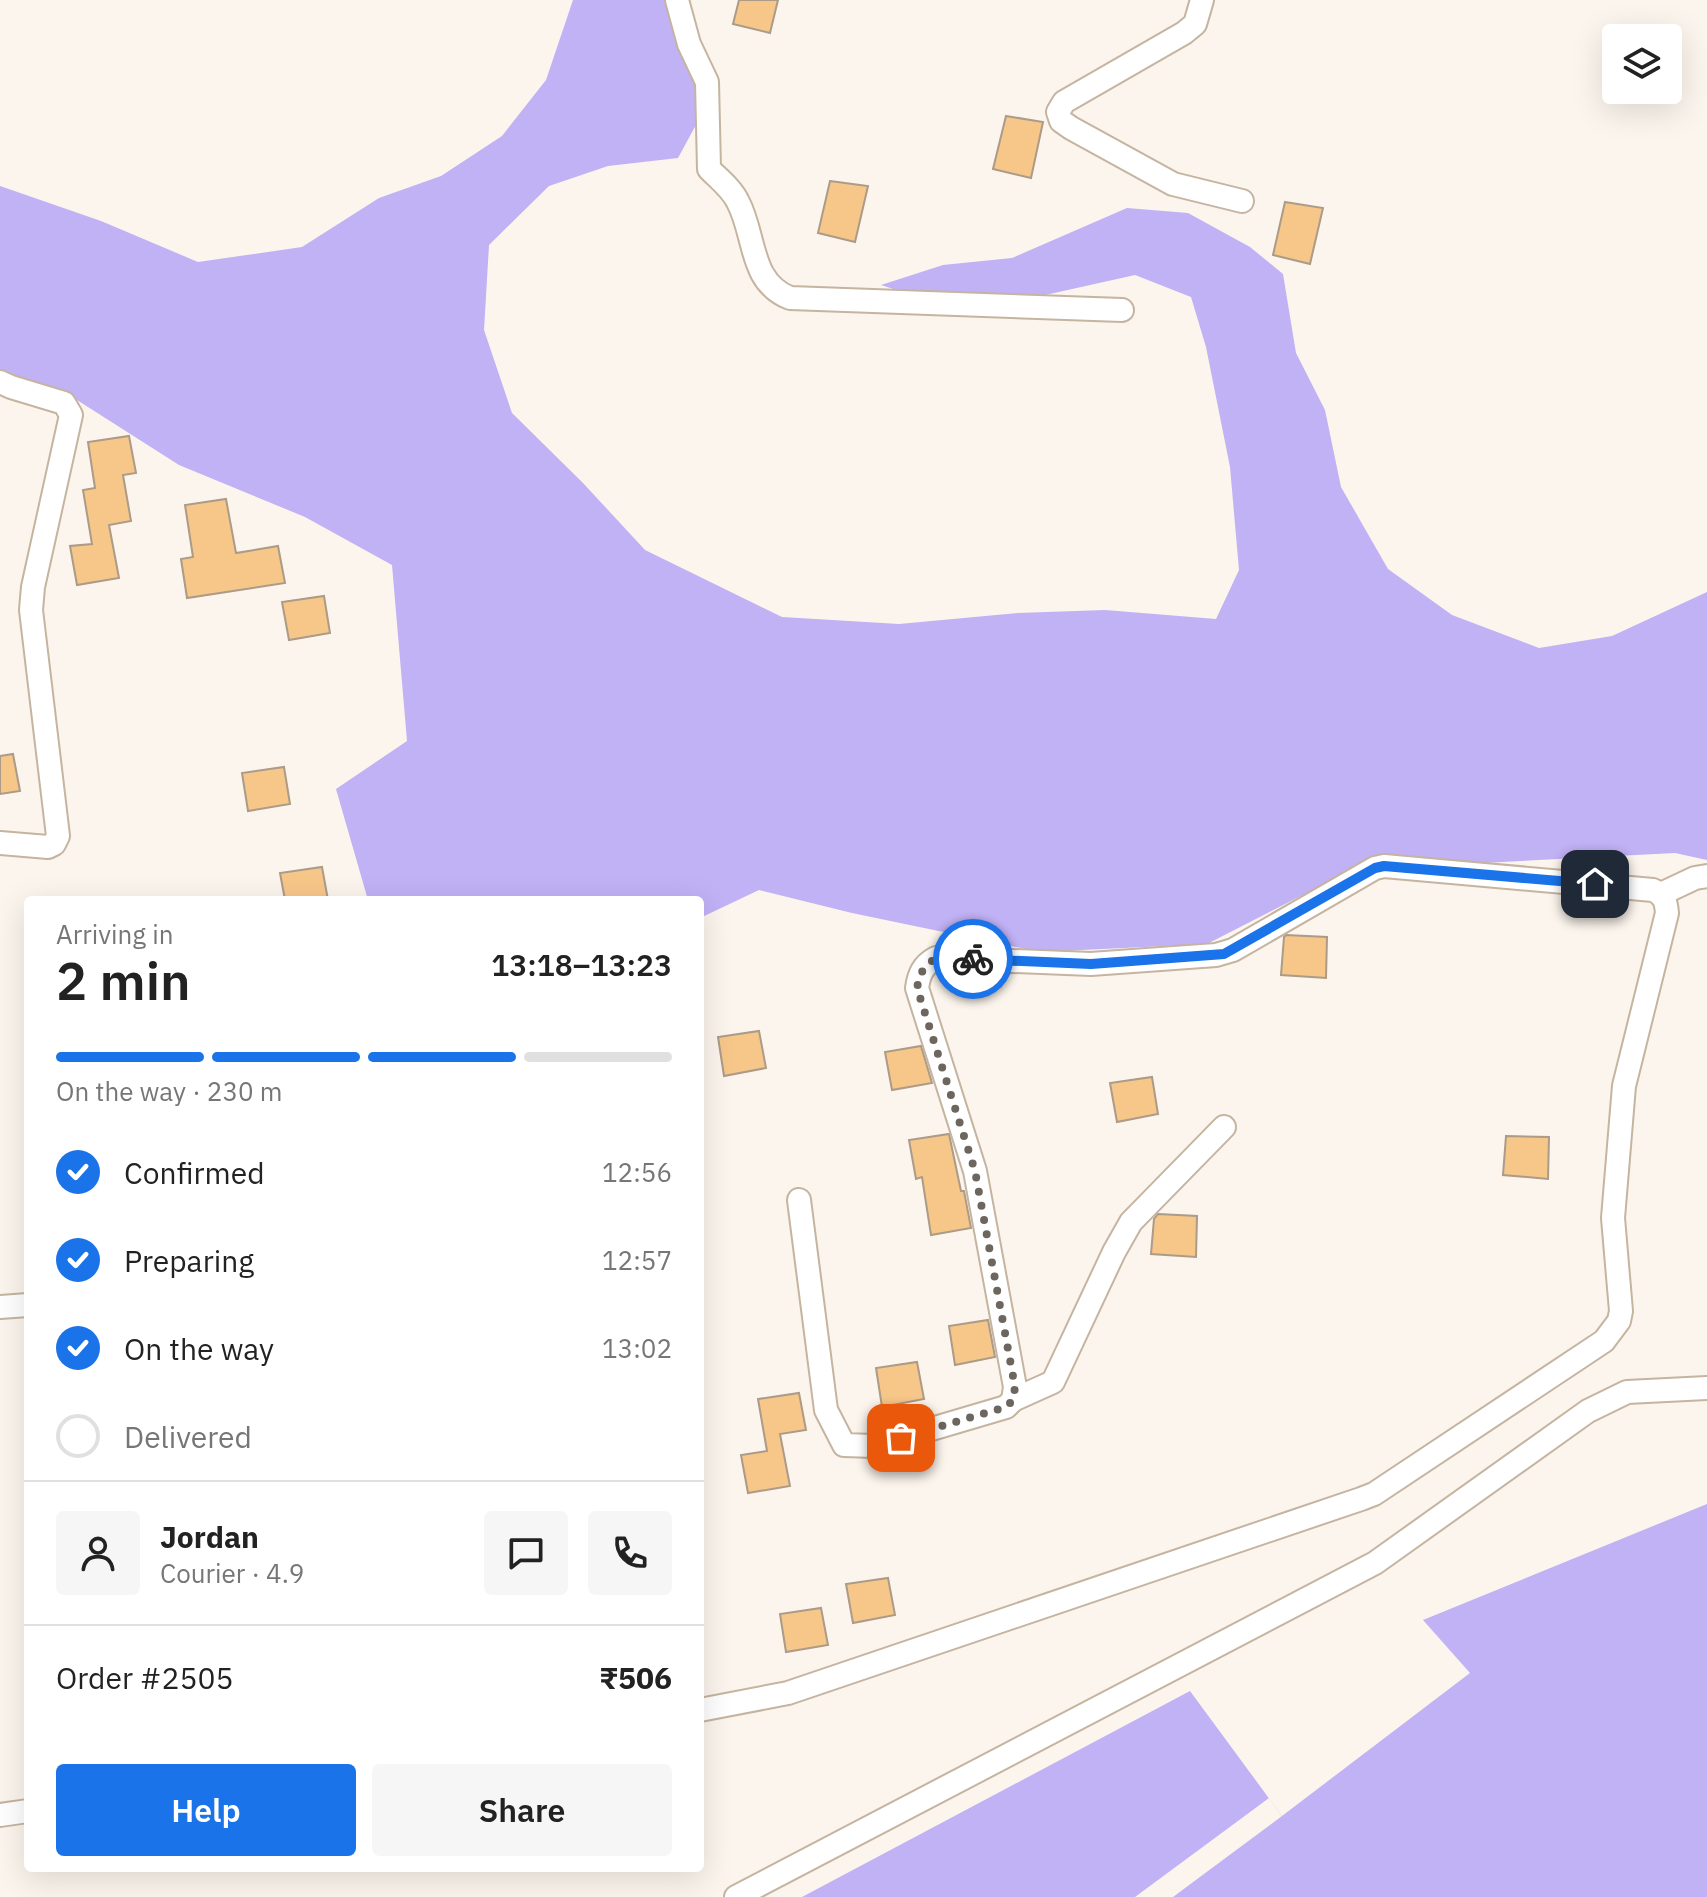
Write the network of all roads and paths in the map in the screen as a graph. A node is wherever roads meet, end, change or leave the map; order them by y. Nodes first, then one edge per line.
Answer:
1 (677, 0) edge
2 (1202, 0) edge
3 (1242, 201) dead end
4 (1122, 310) dead end
5 (0, 382) edge
6 (0, 843) edge
7 (1707, 876) edge
8 (1661, 894) junction
9 (1224, 1127) dead end
10 (799, 1200) dead end
11 (24, 1305) edge
12 (0, 1307) edge
13 (1707, 1388) edge
14 (1013, 1400) junction
15 (704, 1709) edge
16 (24, 1812) edge
17 (0, 1815) edge
18 (736, 1897) edge

1 - 4 street
2 - 3 street
5 - 6 street
7 - 8 street
8 - 14 street
8 - 15 street
9 - 14 street
10 - 14 street
11 - 12 street
13 - 18 street
16 - 17 street

